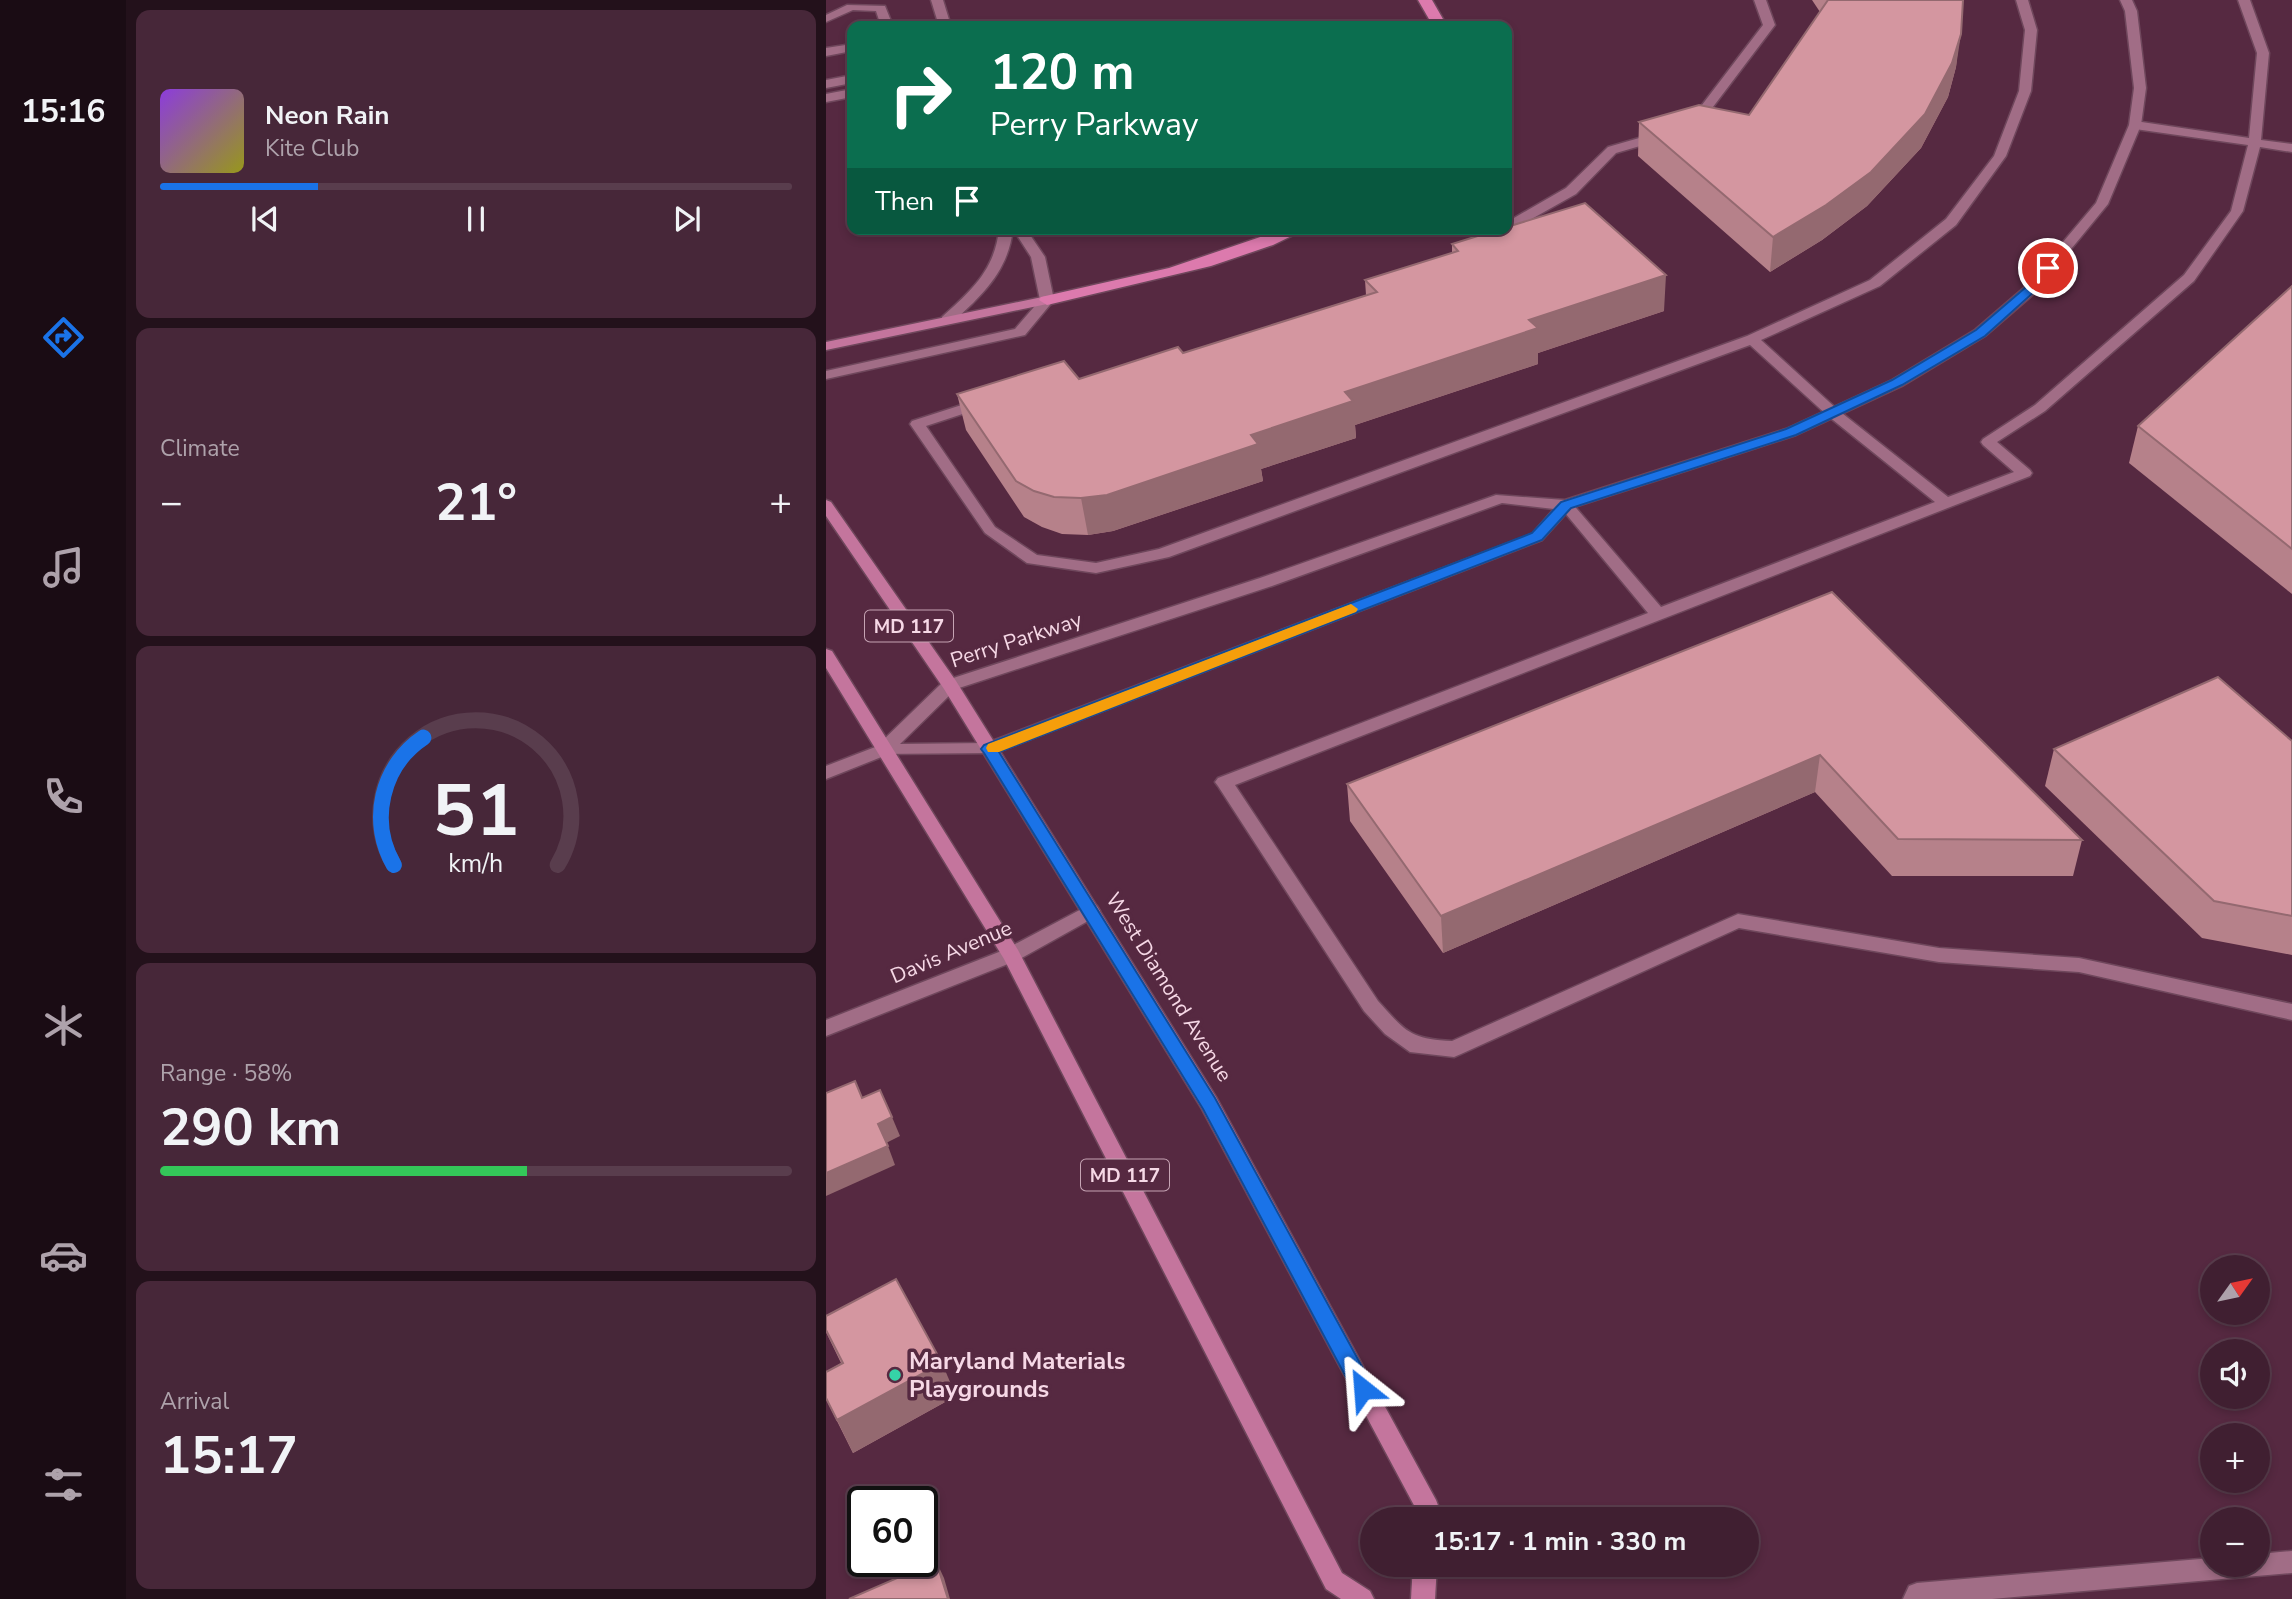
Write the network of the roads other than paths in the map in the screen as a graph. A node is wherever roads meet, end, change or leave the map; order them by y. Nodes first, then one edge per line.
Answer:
1 (937, 0) edge
2 (1424, 0) edge
3 (1760, 0) edge
4 (2022, 0) edge
5 (2126, 0) edge
6 (2244, 0) edge
7 (826, 19) edge
8 (885, 21) edge
9 (943, 21) edge
10 (1437, 21) edge
11 (847, 49) edge
12 (826, 52) edge
13 (847, 80) edge
14 (826, 84) edge
15 (847, 94) edge
16 (826, 98) edge
17 (2135, 125) junction
18 (2255, 143) junction
19 (2292, 148) edge
20 (1512, 225) edge
21 (1005, 235) edge
22 (1023, 235) edge
23 (1285, 235) edge
24 (1047, 300) junction
25 (947, 320) junction
26 (1752, 339) junction
27 (826, 346) edge
28 (826, 376) edge
29 (991, 400) edge
30 (1833, 413) junction
31 (1947, 504) junction
32 (826, 505) edge
33 (1566, 505) junction
34 (1657, 613) junction
35 (826, 655) edge
36 (950, 685) junction
37 (989, 749) junction
38 (883, 750) junction
39 (826, 773) edge
40 (1091, 911) junction
41 (1011, 955) junction
42 (2292, 1012) edge
43 (826, 1028) edge
44 (1427, 1507) edge
45 (2292, 1563) edge
46 (1424, 1577) edge
47 (1362, 1599) edge
48 (1423, 1599) edge
49 (1915, 1599) edge

1 - 9 street
2 - 10 highway
3 - 20 street
4 - 26 street
5 - 17 street, Perry Parkway
6 - 18 street
7 - 8 street
11 - 12 street
13 - 14 street
15 - 16 street
17 - 18 street
17 - 30 street, Perry Parkway
18 - 19 street
18 - 31 street
21 - 25 street
22 - 24 street
23 - 24 highway
24 - 25 main road
24 - 28 street
25 - 27 main road
26 - 29 street
26 - 30 street
30 - 31 street
30 - 33 street, Perry Parkway
31 - 34 street
32 - 36 main road, West Diamond Avenue / MD 117
33 - 34 street
33 - 36 street, Perry Parkway
33 - 37 street, Perry Parkway
34 - 42 street
35 - 38 main road, MD 117
36 - 37 main road, West Diamond Avenue / MD 117
36 - 38 street, Perry Parkway
37 - 38 street, Perry Parkway
37 - 40 main road, West Diamond Avenue / MD 117
38 - 39 street
38 - 41 main road, MD 117
40 - 41 street, Davis Avenue
40 - 44 main road, West Diamond Avenue / MD 117
41 - 43 street, Davis Avenue
41 - 47 main road, MD 117
45 - 49 street
46 - 48 main road

